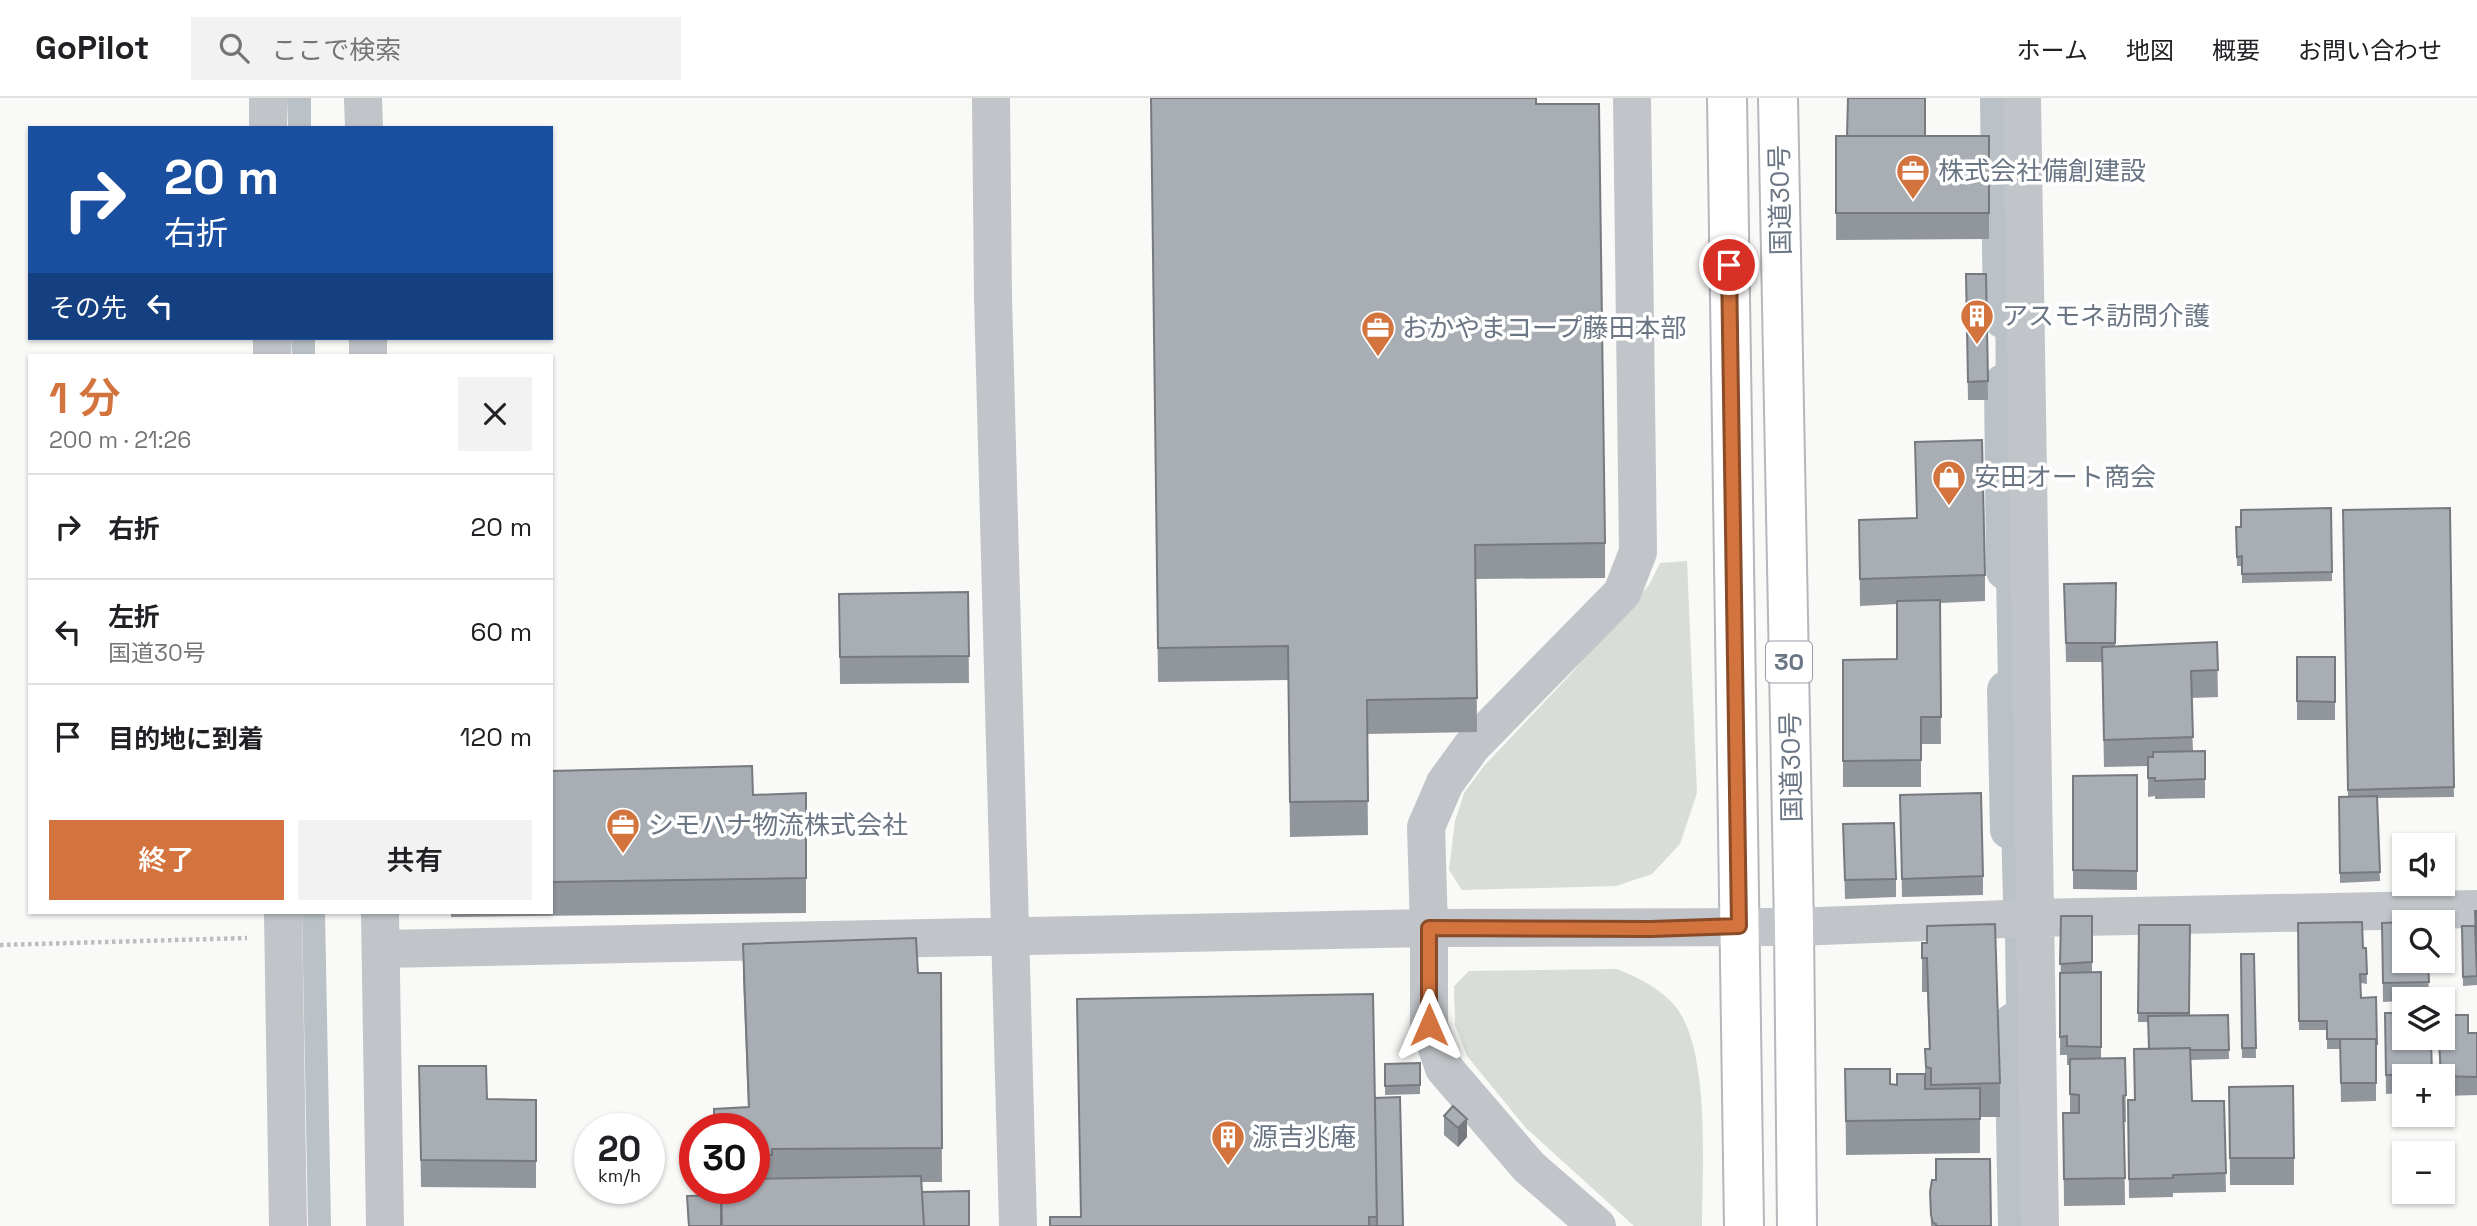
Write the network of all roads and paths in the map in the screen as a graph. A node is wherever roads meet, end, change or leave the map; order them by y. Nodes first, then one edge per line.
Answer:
1 (268, 98) edge
2 (363, 98) edge
3 (990, 98) edge
4 (1632, 98) edge
5 (1727, 98) edge
6 (1778, 98) edge
7 (2022, 98) edge
8 (268, 126) edge
9 (364, 126) edge
10 (2477, 909) edge
11 (2034, 918) junction
12 (283, 925) edge
13 (1739, 926) junction
14 (1794, 927) junction
15 (1429, 928) junction
16 (381, 930) edge
17 (1012, 935) junction
18 (0, 945) edge
19 (288, 1226) edge
20 (384, 1226) edge
21 (1018, 1226) edge
22 (1597, 1226) edge
23 (1744, 1226) edge
24 (1797, 1226) edge
25 (2040, 1226) edge

1 - 8 street
2 - 9 street
3 - 17 street
4 - 15 street
5 - 13 highway, 国道30号 / 30
6 - 14 highway, 国道30号 / 30
7 - 11 street
10 - 11 street
11 - 14 street
11 - 25 street
12 - 18 path
12 - 19 street
13 - 14 street
13 - 15 street
13 - 23 highway, 国道30号 / 30
14 - 24 highway, 国道30号 / 30
15 - 17 street
15 - 22 street
16 - 17 street
16 - 20 street
17 - 21 street

